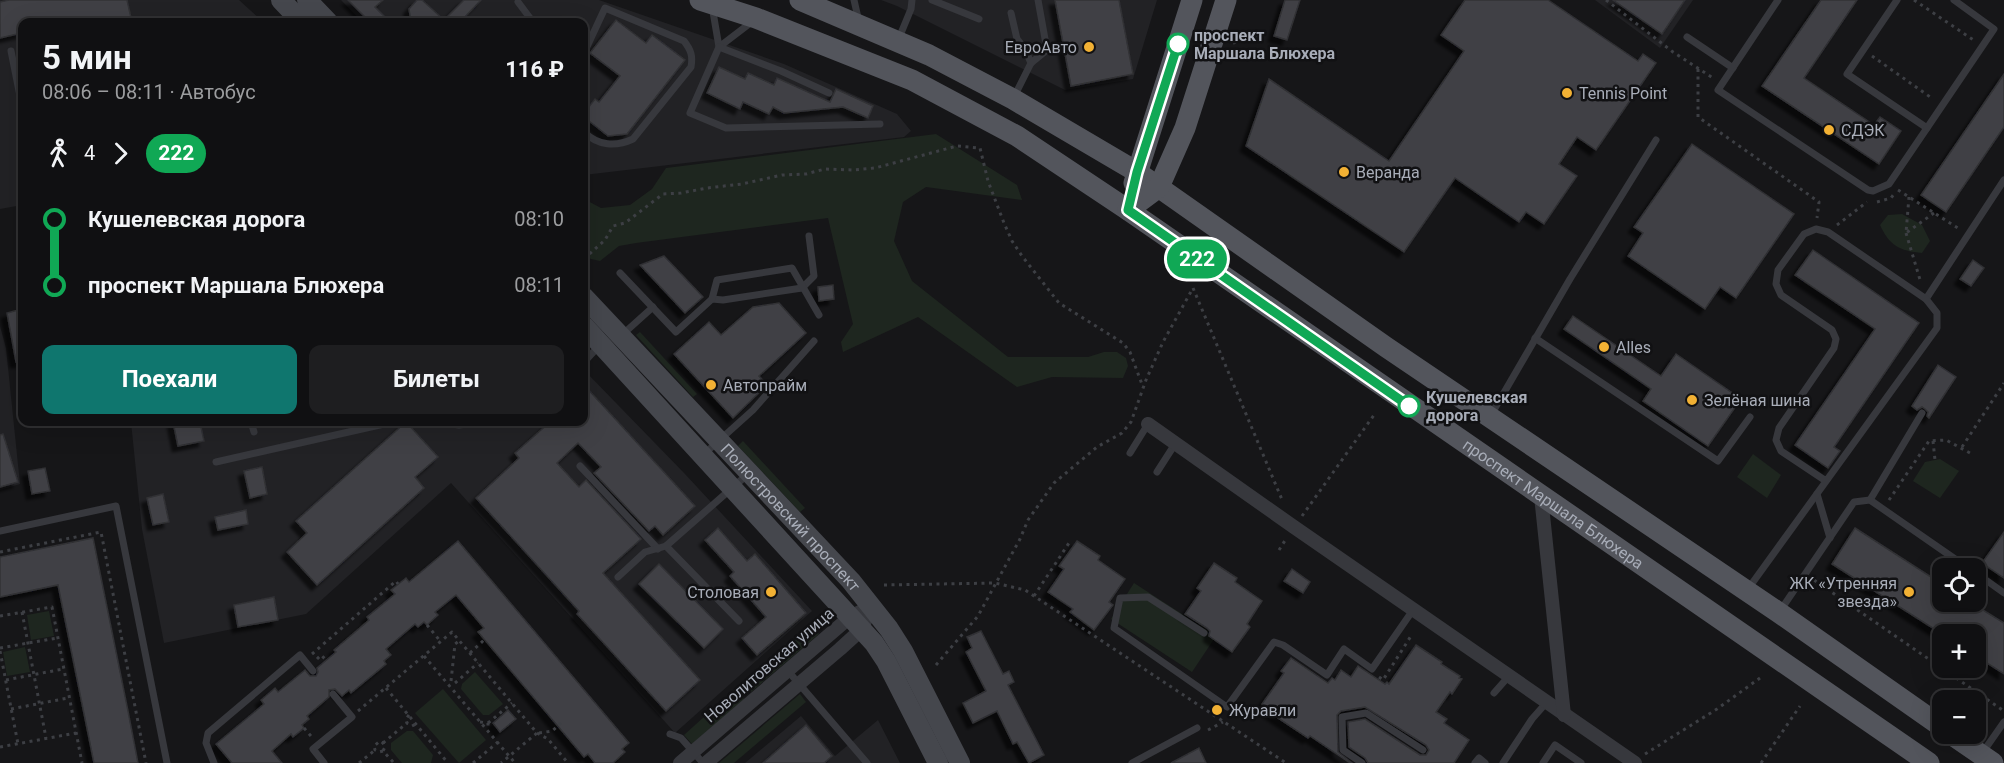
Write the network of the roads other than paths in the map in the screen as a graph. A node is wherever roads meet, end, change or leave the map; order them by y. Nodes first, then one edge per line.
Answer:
1 (281, 0) edge
2 (308, 0) edge
3 (800, 0) edge
4 (854, 0) edge
5 (912, 0) edge
6 (932, 0) edge
7 (1038, 0) edge
8 (1192, 0) edge
9 (1226, 0) edge
10 (1778, 0) edge
11 (1897, 0) edge
12 (1954, 0) edge
13 (518, 2) dead end
14 (706, 2) edge
15 (1011, 13) dead end
16 (298, 18) edge
17 (324, 18) edge
18 (530, 18) edge
19 (756, 18) junction
20 (979, 19) dead end
21 (860, 24) junction
22 (1687, 37) dead end
23 (898, 41) junction
24 (588, 45) edge
25 (718, 47) junction
26 (12, 51) dead end
27 (1031, 63) junction
28 (1733, 68) junction
29 (18, 84) edge
30 (829, 93) dead end
31 (1013, 99) junction
32 (880, 124) dead end
33 (1927, 128) junction
34 (588, 135) edge
35 (1656, 140) dead end
36 (1137, 172) junction
37 (2004, 180) edge
38 (1159, 187) junction
39 (1128, 210) junction
40 (809, 236) dead end
41 (620, 273) dead end
42 (802, 288) junction
43 (712, 299) junction
44 (1926, 299) junction
45 (588, 301) edge
46 (653, 307) junction
47 (819, 315) dead end
48 (588, 330) edge
49 (618, 334) junction
50 (1535, 338) junction
51 (814, 341) dead end
52 (603, 347) junction
53 (588, 359) edge
54 (1922, 413) dead end
55 (1489, 417) junction
56 (1750, 417) dead end
57 (1148, 424) joint
58 (252, 426) edge
59 (375, 426) edge
60 (254, 432) dead end
61 (718, 442) junction
62 (1175, 444) junction
63 (1130, 453) dead end
64 (703, 455) junction
65 (216, 462) dead end
66 (580, 466) dead end
67 (1157, 472) dead end
68 (748, 474) junction
69 (1826, 481) junction
70 (732, 488) junction
71 (1817, 494) junction
72 (1541, 496) junction
73 (1870, 500) junction
74 (0, 531) edge
75 (1830, 538) junction
76 (666, 546) junction
77 (658, 549) junction
78 (1954, 558) edge
79 (618, 577) dead end
80 (1986, 580) edge
81 (1747, 591) junction
82 (2004, 593) edge
83 (872, 606) junction
84 (1413, 610) junction
85 (1778, 612) junction
86 (739, 621) dead end
87 (856, 623) junction
88 (1204, 633) dead end
89 (314, 671) dead end
90 (788, 671) junction
91 (1509, 676) junction
92 (1238, 677) dead end
93 (1245, 681) junction
94 (799, 684) junction
95 (1494, 693) dead end
96 (333, 694) dead end
97 (1546, 702) junction
98 (1564, 715) junction
99 (1932, 720) edge
100 (2004, 722) edge
101 (1201, 730) road end
102 (670, 734) dead end
103 (1965, 744) edge
104 (1423, 750) dead end
105 (693, 752) junction
106 (1911, 757) edge
107 (1987, 759) edge
108 (1634, 762) edge
109 (167, 763) edge
110 (214, 763) edge
111 (324, 763) edge
112 (680, 763) edge
113 (704, 763) edge
114 (866, 763) edge
115 (938, 763) edge
116 (960, 763) edge
117 (1132, 763) edge
118 (1362, 763) edge
119 (1475, 763) edge
120 (1485, 763) edge
121 (1503, 763) edge
122 (1543, 763) edge
123 (1581, 763) edge
124 (1929, 763) edge

1 - 16 main road
2 - 17 main road
3 - 21 main road
4 - 21 lane
5 - 23 lane
6 - 20 lane
7 - 27 lane
8 - 36 main road
9 - 38 main road
10 - 28 lane
11 - 33 lane
12 - 33 lane
13 - 18 lane
14 - 19 main road, проспект Маршала Блюхера
14 - 25 lane
15 - 27 lane
19 - 25 lane
19 - 39 main road, проспект Маршала Блюхера
21 - 23 main road
22 - 28 lane
23 - 31 main road
24 - 34 lane
25 - 30 lane
25 - 32 lane
26 - 29 lane
27 - 31 lane
28 - 33 lane
31 - 36 main road
35 - 50 lane
36 - 38 main road
36 - 39 main road
37 - 44 lane
38 - 39 main road
38 - 55 main road
39 - 72 main road, проспект Маршала Блюхера
40 - 42 lane
41 - 46 lane
42 - 43 lane
42 - 43 lane
42 - 47 lane
43 - 46 lane
44 - 69 lane
44 - 69 lane
45 - 49 main road, Полюстровский проспект
46 - 49 lane
48 - 52 main road, Полюстровский проспект
49 - 52 lane
49 - 61 main road, Полюстровский проспект
50 - 55 lane
50 - 56 lane
51 - 61 lane
52 - 53 lane
52 - 64 main road, Полюстровский проспект
54 - 73 lane
55 - 81 main road
57 - 62 street
57 - 63 lane
58 - 60 lane
59 - 65 lane
61 - 64 lane
61 - 68 main road, Полюстровский проспект
62 - 67 lane
62 - 84 street
64 - 70 main road, Полюстровский проспект
66 - 77 lane
68 - 70 lane
68 - 83 main road, Полюстровский проспект
69 - 71 lane
70 - 76 lane
70 - 87 main road, Полюстровский проспект
71 - 75 lane
71 - 81 lane
72 - 98 street
72 - 106 main road, проспект Маршала Блюхера
73 - 75 lane
73 - 78 lane
74 - 109 lane
75 - 85 lane
76 - 77 lane
76 - 86 lane
77 - 79 lane
80 - 82 lane
81 - 85 main road
83 - 87 street, Новолитовская улица
83 - 116 main road, Полюстровский проспект
84 - 91 street
84 - 93 lane
85 - 99 main road
87 - 90 street, Новолитовская улица
87 - 94 street, Новолитовская улица
87 - 115 main road, Полюстровский проспект
88 - 93 lane
89 - 110 lane
90 - 94 lane
90 - 105 street, Новолитовская улица
91 - 95 lane
91 - 97 street
92 - 93 lane
94 - 113 street, Новолитовская улица
94 - 114 lane
96 - 111 lane
97 - 98 street
97 - 121 lane
98 - 108 street
100 - 107 lane
101 - 117 lane
102 - 105 lane
103 - 107 main road
104 - 118 lane
105 - 112 street, Новолитовская улица
105 - 113 lane
106 - 124 main road, проспект Маршала Блюхера
119 - 120 lane
122 - 123 lane

